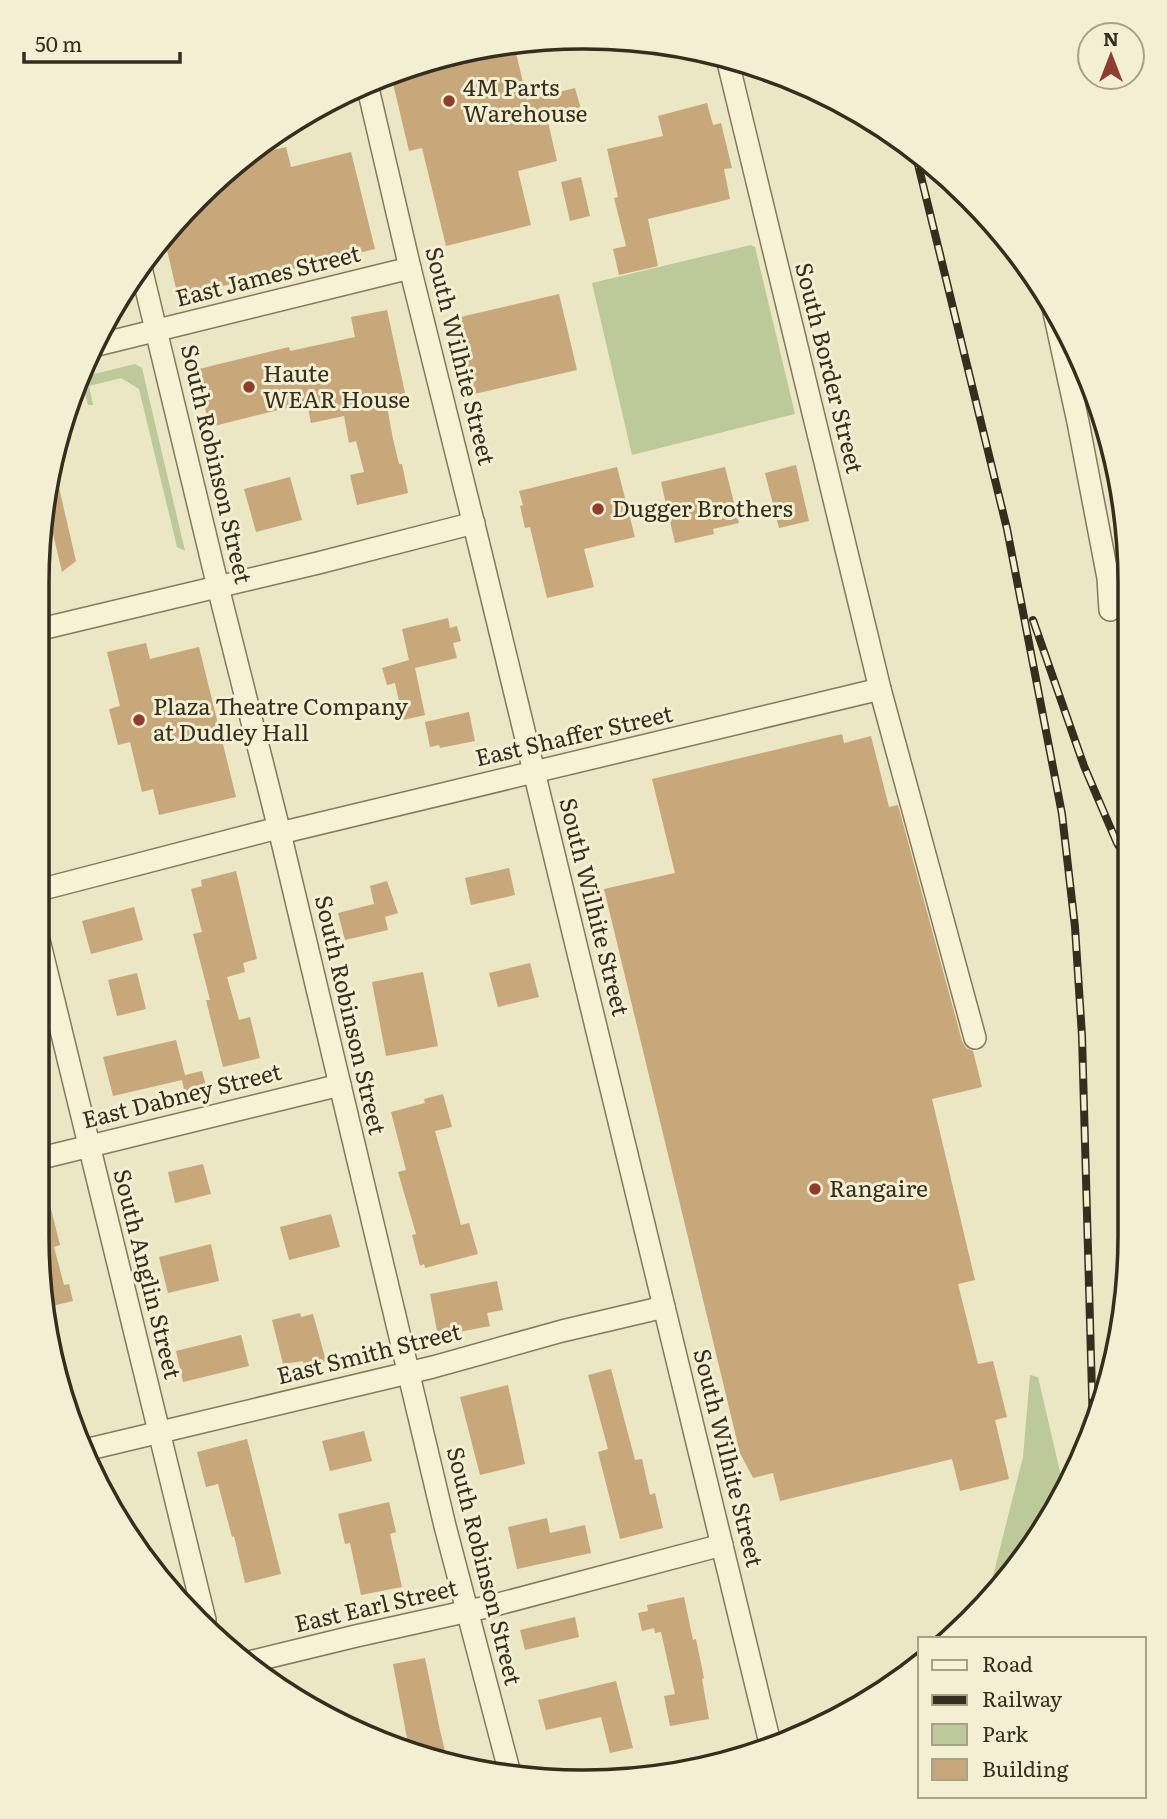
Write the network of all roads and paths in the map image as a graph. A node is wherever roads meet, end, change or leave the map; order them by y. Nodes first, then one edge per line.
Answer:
1 (730, 69) edge
2 (369, 94) edge
3 (410, 268) junction
4 (144, 280) edge
5 (157, 330) junction
6 (106, 343) edge
7 (1061, 343) edge
8 (474, 523) junction
9 (218, 587) junction
10 (1111, 610) dead end
11 (49, 627) edge
12 (880, 689) junction
13 (535, 772) junction
14 (279, 831) junction
15 (49, 888) edge
16 (49, 981) edge
17 (975, 1038) dead end
18 (340, 1085) junction
19 (89, 1146) junction
20 (49, 1156) edge
21 (664, 1307) junction
22 (409, 1372) junction
23 (158, 1432) junction
24 (93, 1448) edge
25 (722, 1545) junction
26 (202, 1609) edge
27 (467, 1612) junction
28 (258, 1660) edge
29 (768, 1737) edge
30 (507, 1764) edge

1 - 12 street, South Border Street
2 - 3 street, South Wilhite Street
3 - 5 street, East James Street
3 - 8 street, South Wilhite Street
4 - 5 street, South Robinson Street
5 - 6 street, East James Street
5 - 9 street, South Robinson Street
7 - 10 street
8 - 9 street
8 - 13 street, South Wilhite Street
9 - 11 street
9 - 14 street, South Robinson Street
12 - 13 street, East Shaffer Street
12 - 17 street, South Border Street
13 - 14 street, East Shaffer Street
13 - 21 street, South Wilhite Street
14 - 15 street, East Shaffer Street
14 - 18 street, South Robinson Street
16 - 19 street, South Anglin Street
18 - 19 street, East Dabney Street
18 - 22 street, South Robinson Street
19 - 20 street, East Dabney Street
19 - 23 street, South Anglin Street
21 - 22 street, East Smith Street
21 - 25 street, South Wilhite Street
22 - 23 street, East Smith Street
22 - 27 street, South Robinson Street
23 - 24 street, East Smith Street
23 - 26 street, South Anglin Street
25 - 27 street, East Earl Street
25 - 29 street, South Wilhite Street
27 - 28 street, East Earl Street
27 - 30 street, South Robinson Street

